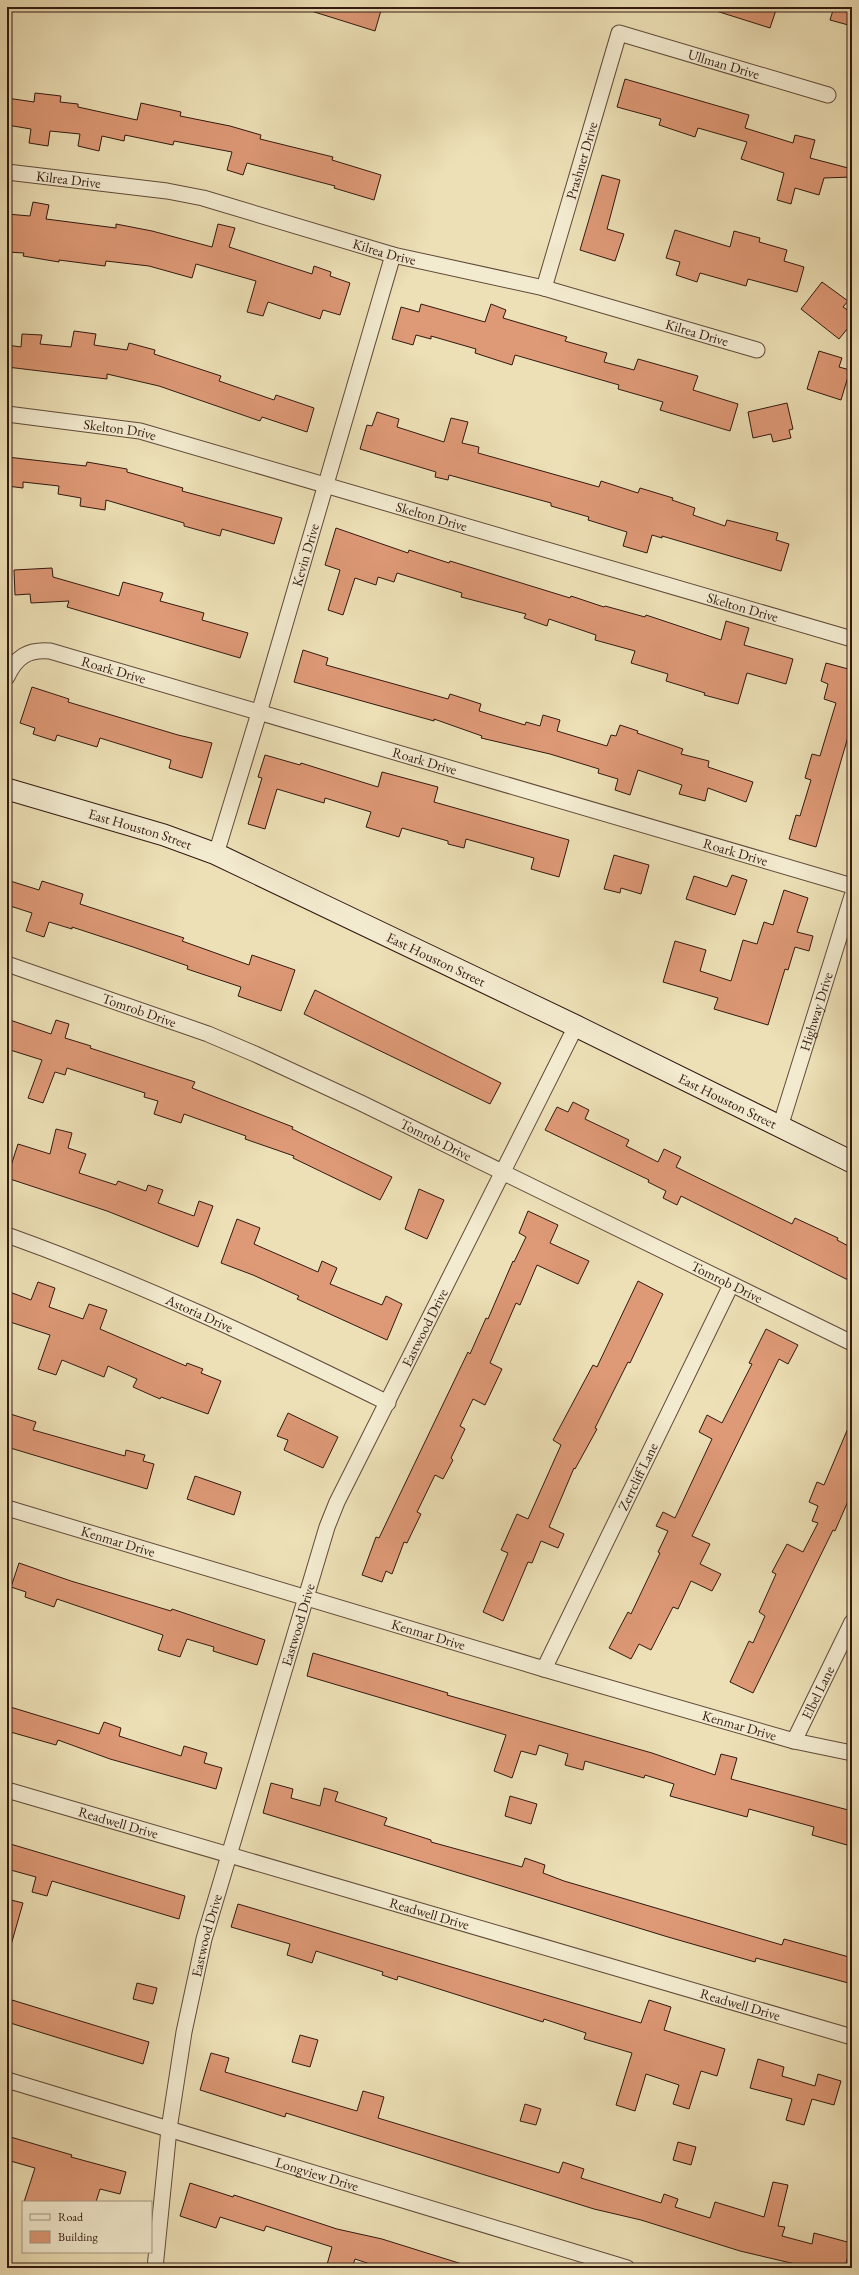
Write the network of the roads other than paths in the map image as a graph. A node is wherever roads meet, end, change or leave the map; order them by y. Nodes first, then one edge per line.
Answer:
1 (619, 33) joint
2 (828, 95) dead end
3 (7, 172) edge
4 (393, 255) junction
5 (544, 288) junction
6 (757, 350) dead end
7 (7, 414) edge
8 (325, 486) junction
9 (852, 639) edge
10 (7, 677) edge
11 (259, 713) junction
12 (7, 789) edge
13 (216, 854) junction
14 (852, 886) edge
15 (852, 896) edge
16 (7, 964) edge
17 (576, 1026) junction
18 (780, 1127) junction
19 (852, 1162) edge
20 (504, 1173) junction
21 (7, 1235) edge
22 (731, 1285) junction
23 (852, 1343) edge
24 (388, 1403) junction
25 (7, 1508) edge
26 (307, 1597) junction
27 (852, 1622) edge
28 (544, 1669) junction
29 (794, 1741) junction
30 (852, 1753) edge
31 (7, 1790) edge
32 (228, 1854) junction
33 (852, 2037) edge
34 (7, 2080) edge
35 (169, 2129) junction
36 (155, 2268) edge
37 (627, 2268) edge

1 - 2 street, Ullman Drive
1 - 5 street, Prashner Drive
3 - 4 street, Kilrea Drive
4 - 5 street, Kilrea Drive
4 - 8 street, Kevin Drive
5 - 6 street, Kilrea Drive
7 - 8 street, Skelton Drive
8 - 9 street, Skelton Drive
8 - 11 street, Kevin Drive
10 - 11 street, Roark Drive
11 - 13 street, Kevin Drive
11 - 14 street, Roark Drive
12 - 13 main road, East Houston Street
13 - 17 main road, East Houston Street
15 - 18 street, Highway Drive
16 - 20 street, Tomrob Drive
17 - 18 main road, East Houston Street
17 - 20 street, Eastwood Drive
18 - 19 main road, East Houston Street
20 - 22 street, Tomrob Drive
20 - 24 street, Eastwood Drive
21 - 24 street, Astoria Drive
22 - 23 street, Tomrob Drive
22 - 28 street, Zerrcliff Lane
24 - 26 street, Eastwood Drive
25 - 26 street, Kenmar Drive
26 - 28 street, Kenmar Drive
26 - 32 street, Eastwood Drive
27 - 29 street, Elbel Lane
28 - 29 street, Kenmar Drive
29 - 30 street, Kenmar Drive
31 - 32 street, Readwell Drive
32 - 33 street, Readwell Drive
32 - 35 street, Eastwood Drive
34 - 35 street, Longview Drive
35 - 36 street, Eastwood Drive
35 - 37 street, Longview Drive

